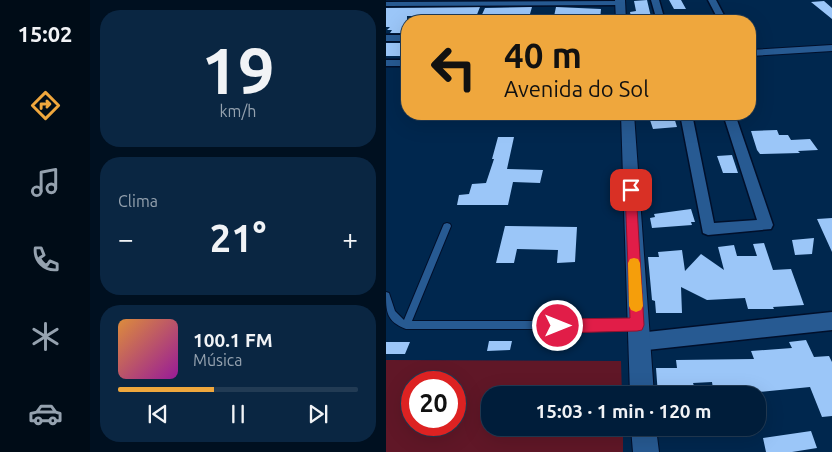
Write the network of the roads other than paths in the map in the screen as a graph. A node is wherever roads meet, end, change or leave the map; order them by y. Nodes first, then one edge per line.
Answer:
1 (655, 0) edge
2 (712, 0) edge
3 (620, 2) edge
4 (386, 4) edge
5 (621, 15) edge
6 (659, 15) edge
7 (720, 15) edge
8 (386, 38) edge
9 (401, 38) edge
10 (832, 48) edge
11 (756, 53) edge
12 (386, 63) edge
13 (401, 63) edge
14 (627, 120) edge
15 (687, 120) edge
16 (731, 120) edge
17 (447, 226) dead end
18 (386, 296) edge
19 (832, 321) edge
20 (406, 325) junction
21 (637, 334) junction
22 (641, 386) edge
23 (645, 436) edge
24 (646, 452) edge

1 - 6 street
2 - 7 street
3 - 4 street
3 - 5 street
8 - 9 street
10 - 11 street
12 - 13 street
14 - 21 street
15 - 16 street
17 - 20 lane
18 - 20 lane
19 - 21 street
20 - 21 lane
21 - 22 street
23 - 24 street

